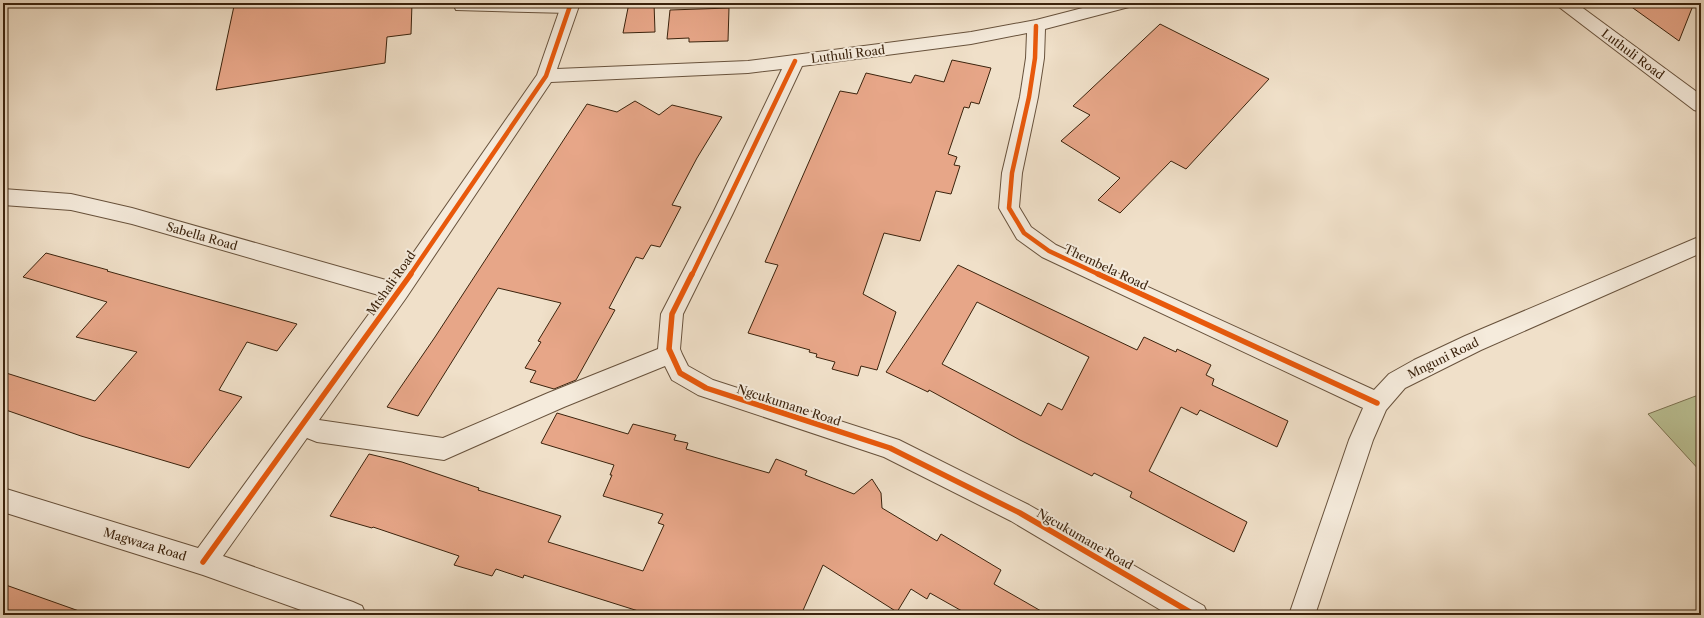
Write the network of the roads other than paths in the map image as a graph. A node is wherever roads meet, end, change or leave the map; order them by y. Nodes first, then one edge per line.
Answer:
1 (1123, 3) edge
2 (1565, 3) edge
3 (570, 7) edge
4 (460, 8) dead end
5 (1036, 26) junction
6 (795, 61) junction
7 (546, 76) junction
8 (1701, 104) edge
9 (3, 197) edge
10 (1701, 244) edge
11 (398, 292) junction
12 (671, 354) junction
13 (1377, 403) junction
14 (302, 425) junction
15 (3, 500) edge
16 (203, 562) junction
17 (353, 615) edge
18 (1195, 615) edge
19 (1302, 615) edge

1 - 5 street, Luthuli Road
2 - 8 street, Luthuli Road
3 - 4 lane
3 - 7 street, Mtshali Road
5 - 6 street, Luthuli Road
5 - 13 street, Thembela Road
6 - 7 street, Luthuli Road
6 - 12 street, Ngcukumane Road
7 - 11 street, Mtshali Road
9 - 11 street, Sabella Road
10 - 13 street, Mnguni Road
11 - 14 street, Mtshali Road
12 - 14 street
12 - 18 street, Ngcukumane Road
13 - 19 street, Mnguni Road
14 - 16 street, Mtshali Road
15 - 16 street, Magwaza Road
16 - 17 street, Magwaza Road

